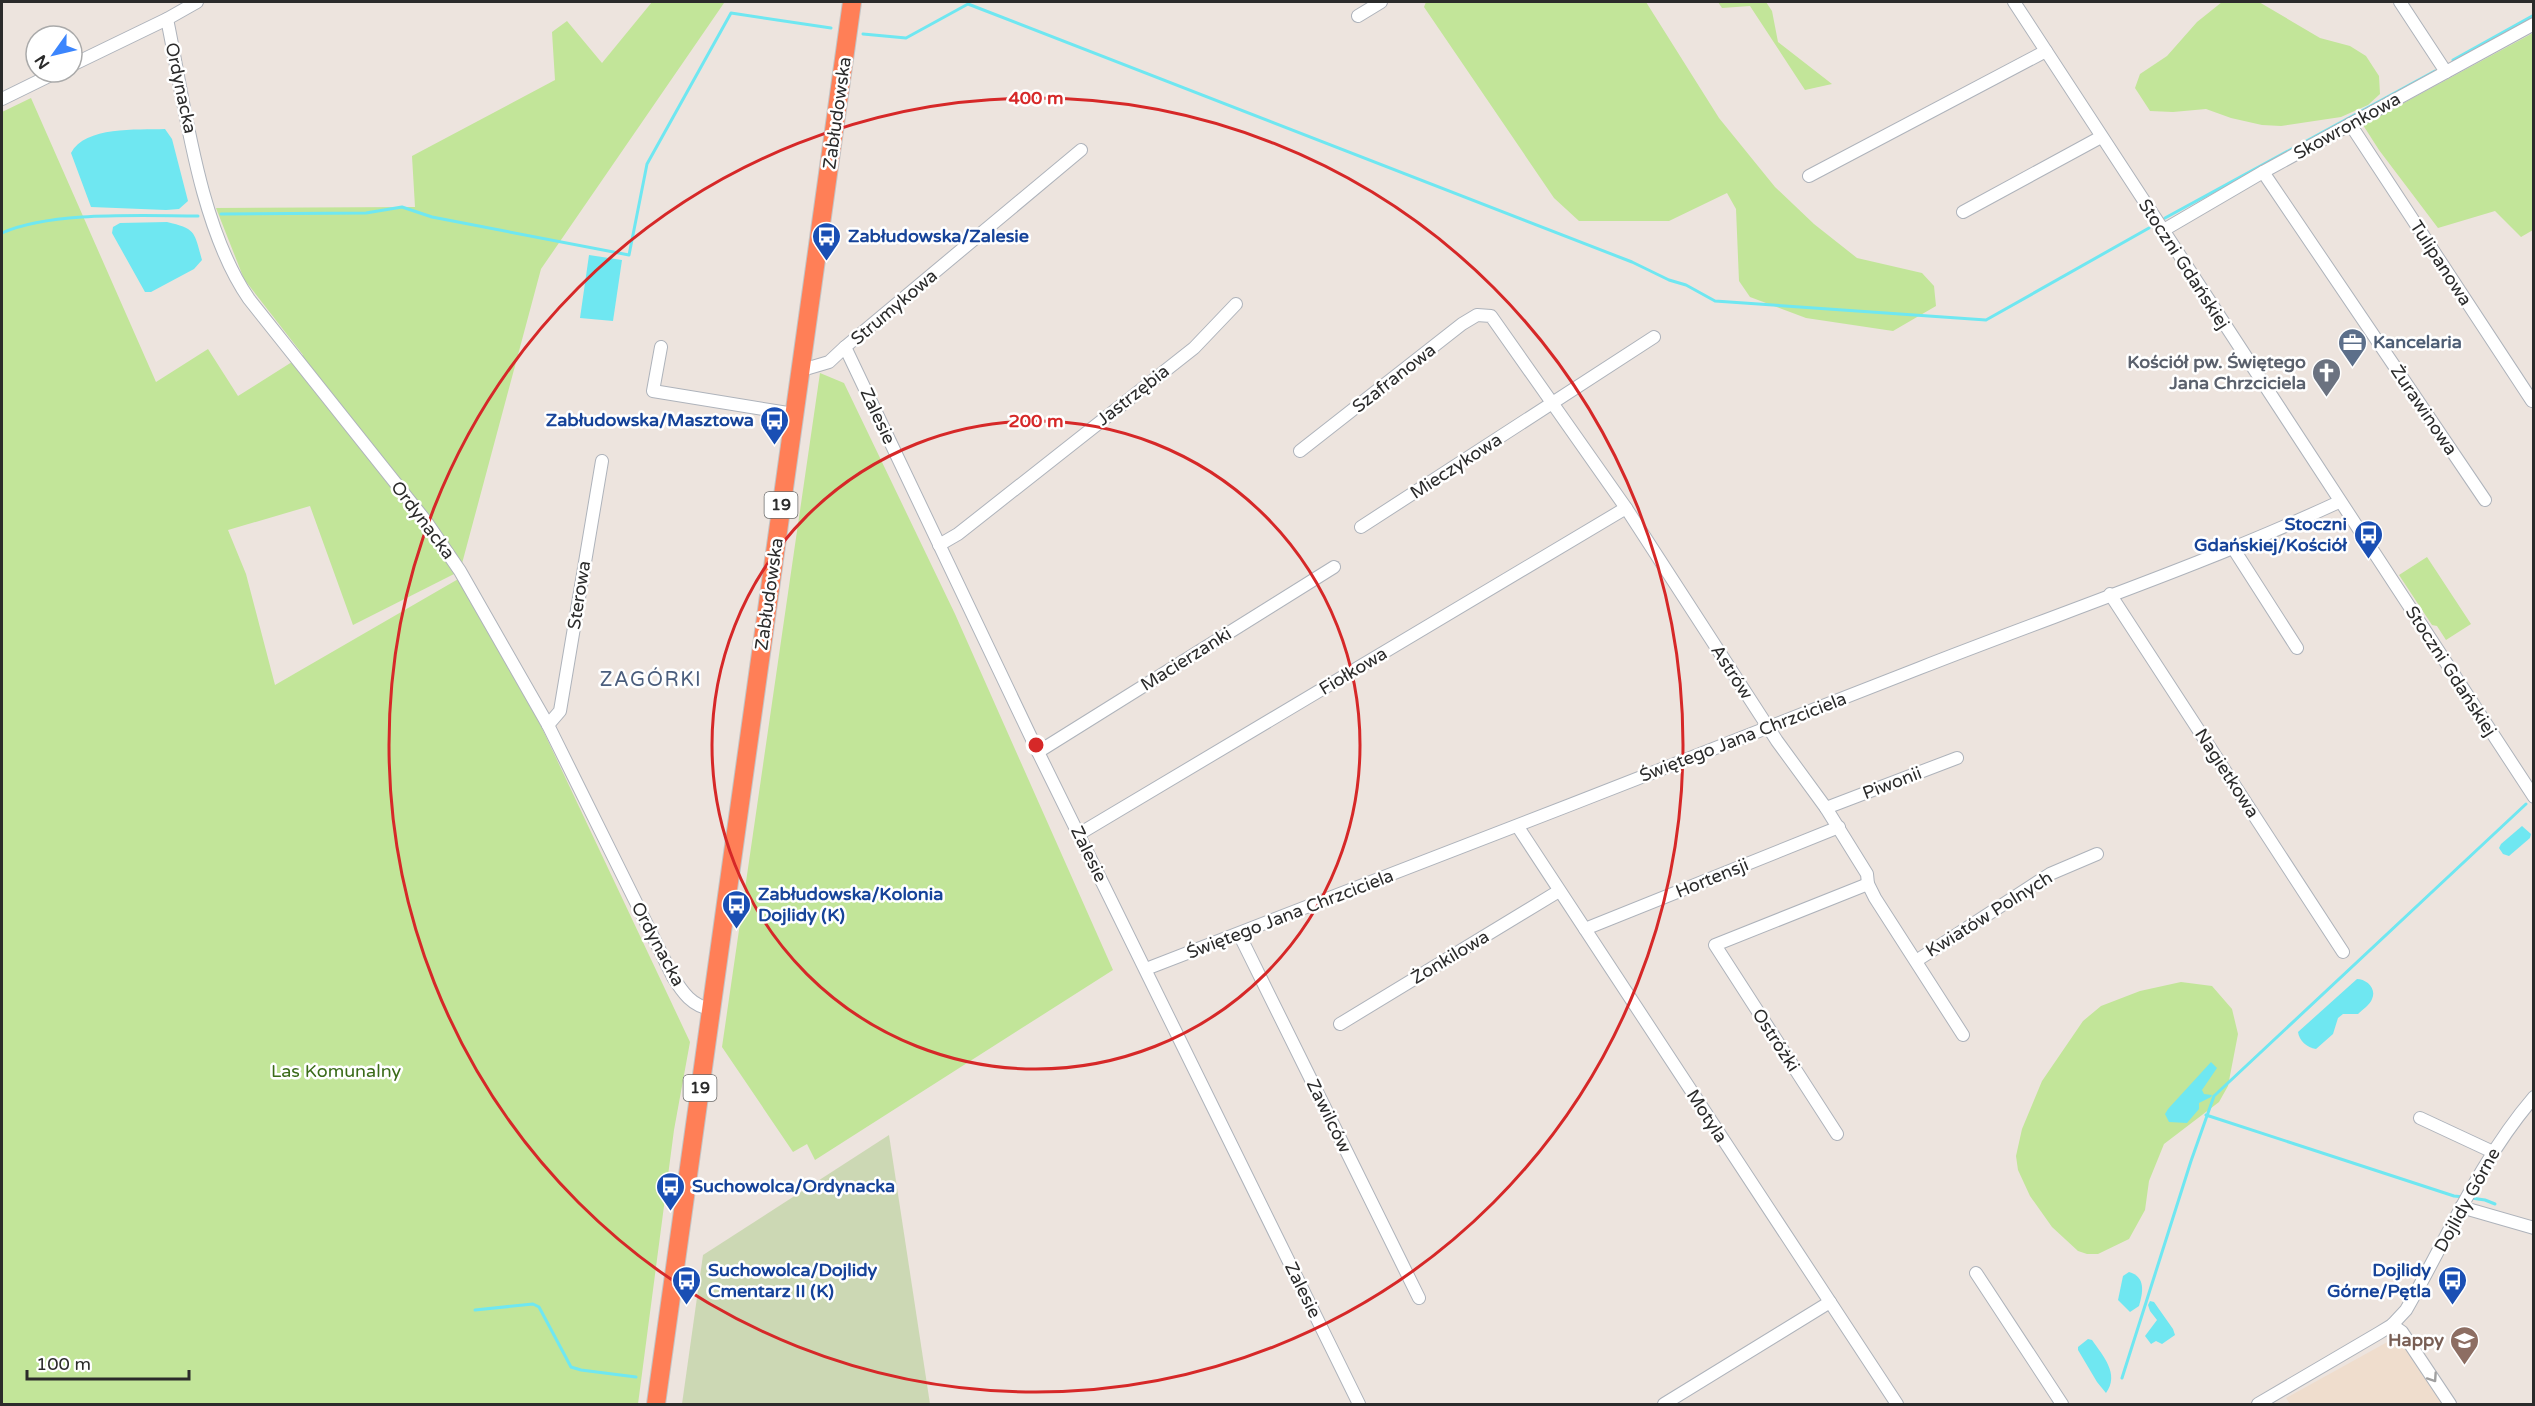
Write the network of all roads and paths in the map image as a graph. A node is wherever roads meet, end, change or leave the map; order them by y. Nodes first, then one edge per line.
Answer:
1 (196, 2) edge
2 (852, 2) edge
3 (1381, 2) edge
4 (2014, 2) edge
5 (2400, 2) edge
6 (1358, 16) dead end
7 (167, 19) junction
8 (2534, 24) edge
9 (2046, 51) junction
10 (84, 59) edge
11 (2446, 72) junction
12 (33, 84) edge
13 (2, 99) edge
14 (2350, 124) junction
15 (2101, 137) junction
16 (1081, 150) dead end
17 (2263, 172) junction
18 (1809, 176) dead end
19 (1963, 212) dead end
20 (2162, 231) junction
21 (1236, 304) dead end
22 (1491, 316) joint
23 (1654, 337) dead end
24 (661, 347) dead end
25 (845, 347) junction
26 (802, 370) junction
27 (2532, 401) edge
28 (1551, 404) junction
29 (794, 414) junction
30 (1300, 451) dead end
31 (602, 460) dead end
32 (2485, 500) dead end
33 (2339, 502) junction
34 (1626, 508) junction
35 (1361, 527) dead end
36 (939, 545) junction
37 (2232, 548) junction
38 (1334, 567) dead end
39 (2110, 594) junction
40 (2297, 648) dead end
41 (548, 725) junction
42 (1768, 727) junction
43 (1038, 752) junction
44 (1958, 758) dead end
45 (2534, 797) edge
46 (1826, 808) junction
47 (1518, 827) junction
48 (1839, 827) junction
49 (1080, 834) junction
50 (2097, 854) dead end
51 (1868, 884) junction
52 (1559, 891) junction
53 (1585, 929) junction
54 (1239, 934) junction
55 (2343, 952) dead end
56 (1916, 961) junction
57 (1146, 969) junction
58 (711, 1009) junction
59 (1340, 1024) dead end
60 (1963, 1035) dead end
61 (2534, 1097) edge
62 (2420, 1118) dead end
63 (1837, 1134) dead end
64 (2493, 1152) junction
65 (2461, 1207) junction
66 (2534, 1228) edge
67 (1976, 1273) dead end
68 (1419, 1298) dead end
69 (1830, 1302) junction
70 (2392, 1325) junction
71 (656, 1404) edge
72 (1359, 1404) edge
73 (1664, 1404) edge
74 (1898, 1404) edge
75 (2062, 1404) edge
76 (2258, 1404) edge
77 (2451, 1404) edge

1 - 7 street
2 - 26 highway, Zabłudowska / 19
3 - 6 street
4 - 9 street, Stoczni Gdańskiej
5 - 11 street
7 - 10 street
7 - 41 street, Ordynacka
8 - 11 street, Skowronkowa
9 - 15 street, Stoczni Gdańskiej
9 - 18 street
11 - 14 street, Skowronkowa
12 - 13 street
14 - 17 street, Skowronkowa
14 - 27 street, Tulipanowa
15 - 19 street
15 - 20 street, Stoczni Gdańskiej
16 - 25 street, Strumykowa
17 - 20 street, Skowronkowa
17 - 32 street, Żurawinowa
20 - 33 street, Stoczni Gdańskiej
21 - 36 street, Jastrzębia
22 - 28 street, Astrów
22 - 30 street, Szafranowa
23 - 28 street, Mieczykowa
24 - 29 street
25 - 26 street
25 - 36 street, Zalesie
26 - 29 highway, Zabłudowska / 19
28 - 34 street, Astrów
28 - 35 street, Mieczykowa
29 - 58 highway, Zabłudowska / 19
31 - 41 street, Sterowa
33 - 37 street, Świętego Jana Chrzciciela
33 - 45 street, Stoczni Gdańskiej
34 - 42 street, Astrów
34 - 49 street, Fiołkowa
36 - 43 street, Zalesie
37 - 39 street, Świętego Jana Chrzciciela
37 - 40 street
38 - 43 street, Macierzanki
39 - 42 street, Świętego Jana Chrzciciela
39 - 55 street, Nagietkowa
41 - 58 street, Ordynacka
42 - 46 street, Astrów
42 - 47 street, Świętego Jana Chrzciciela
43 - 49 street, Zalesie
44 - 46 street, Piwonii
46 - 48 street, Astrów
47 - 52 street, Motyla
47 - 54 street, Świętego Jana Chrzciciela
48 - 51 street, Astrów
48 - 53 street, Hortensji
49 - 57 street, Zalesie
50 - 56 street, Kwiatów Polnych
51 - 56 street, Astrów
51 - 63 street, Ostróżki
52 - 53 street, Motyla
52 - 59 street, Żonkilowa
53 - 69 street, Motyla
54 - 57 street, Świętego Jana Chrzciciela
54 - 68 street, Zawilców
56 - 60 street, Astrów
57 - 72 street, Zalesie
58 - 71 highway, 19
61 - 64 street, Dojlidy Górne
62 - 64 street
64 - 65 street, Dojlidy Górne
65 - 66 street
65 - 70 street, Dojlidy Górne
67 - 75 street
69 - 73 street
69 - 74 street, Motyla
70 - 76 street, Dojlidy Górne
70 -> 77 street

